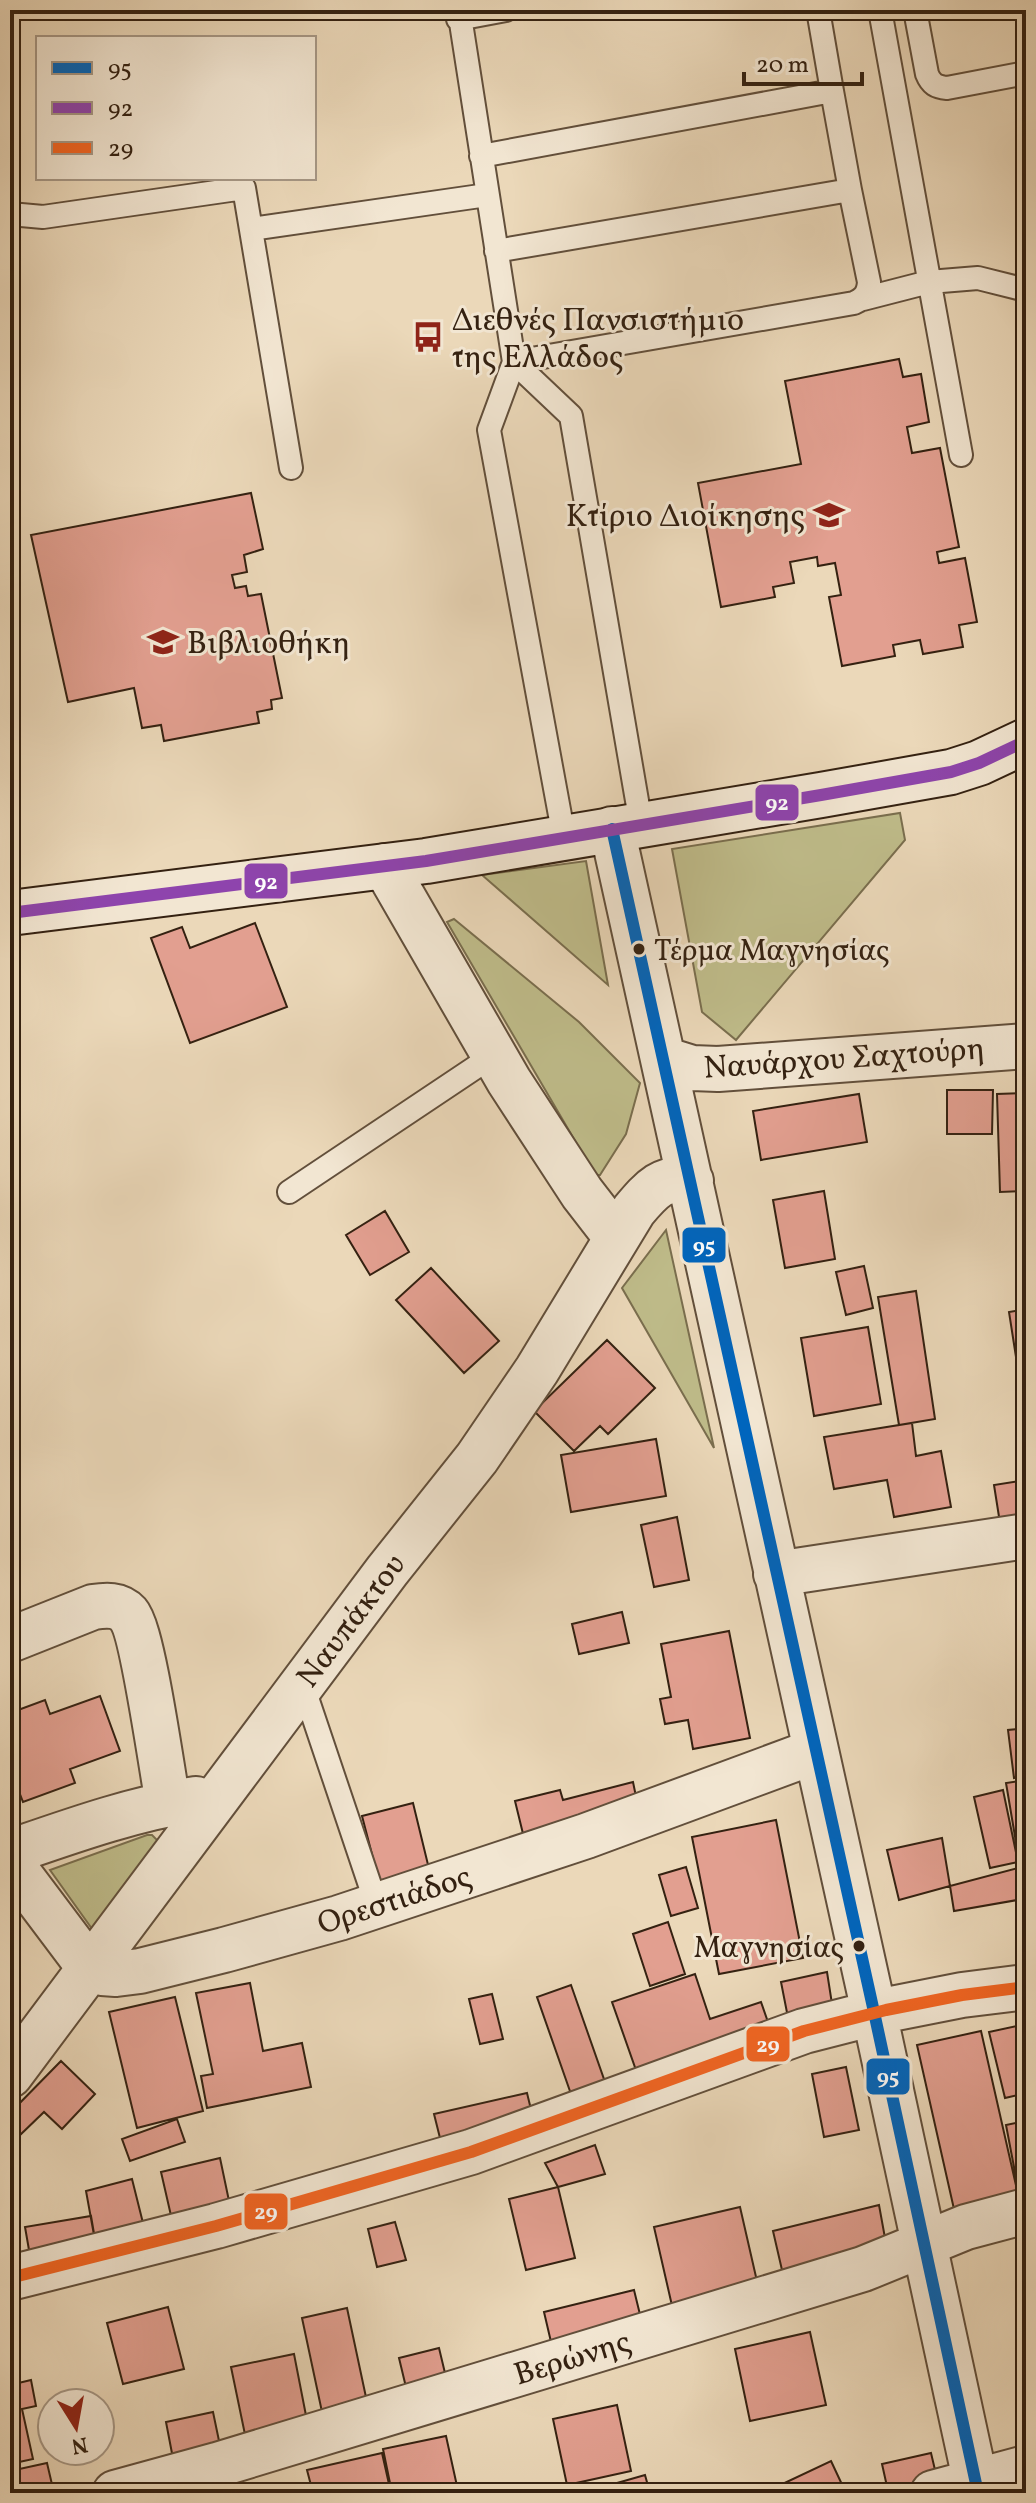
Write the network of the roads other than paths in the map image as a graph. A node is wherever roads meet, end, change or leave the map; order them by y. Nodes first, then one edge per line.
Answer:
1 (506, 10) edge
2 (818, 10) edge
3 (880, 10) edge
4 (915, 10) edge
5 (459, 14) edge
6 (1026, 73) edge
7 (832, 91) junction
8 (481, 156) junction
9 (850, 190) junction
10 (487, 195) junction
11 (10, 214) edge
12 (251, 229) junction
13 (496, 251) junction
14 (929, 282) junction
15 (1026, 290) edge
16 (863, 299) junction
17 (514, 362) junction
18 (961, 455) dead end
19 (291, 468) dead end
20 (1026, 741) edge
21 (627, 826) junction
22 (564, 837) junction
23 (385, 866) junction
24 (10, 913) edge
25 (1026, 1046) edge
26 (494, 1055) junction
27 (663, 1059) junction
28 (691, 1181) junction
29 (289, 1192) dead end
30 (616, 1237) junction
31 (1026, 1536) edge
32 (776, 1574) junction
33 (10, 1640) edge
34 (302, 1683) junction
35 (816, 1751) junction
36 (218, 1796) junction
37 (168, 1803) junction
38 (10, 1852) edge
39 (10, 1862) edge
40 (377, 1906) junction
41 (89, 1967) junction
42 (1026, 1987) edge
43 (874, 2012) junction
44 (10, 2075) edge
45 (1026, 2211) edge
46 (924, 2245) junction
47 (10, 2278) edge
48 (1026, 2468) edge
49 (976, 2487) edge
50 (115, 2493) edge
51 (933, 2493) edge

1 - 5 lane
2 - 7 lane
3 - 14 lane
4 - 6 lane
5 - 8 lane
7 - 8 lane
7 - 9 lane
8 - 10 lane
9 - 13 lane
9 - 16 lane
10 - 12 lane
10 - 13 lane
11 - 12 lane
12 - 19 lane
13 - 17 lane
14 - 15 lane
14 - 16 lane
14 - 18 lane
16 - 17 lane
17 - 21 lane
17 - 22 lane
20 - 21 street
21 - 22 street
21 - 27 street
22 - 23 street
23 - 24 street
23 - 26 street
25 - 27 street, Ναυάρχου Σαχτούρη
26 - 29 lane
26 - 30 street
27 - 28 street
28 - 30 street, Ναυπάκτου
28 - 32 street
30 - 34 street, Ναυπάκτου
31 - 32 street
32 - 35 street
33 - 37 street
34 - 36 street, Ναυπάκτου
34 - 40 lane
35 - 40 street, Ορεστιάδος
35 - 43 street
36 - 37 street
36 - 41 street, Ναυπάκτου
37 - 38 street
39 - 41 street
40 - 41 street, Ορεστιάδος
41 - 44 street, Ναυπάκτου
42 - 43 street
43 - 46 street
43 - 47 street
45 - 46 street, Βερώνης
46 - 49 street
46 - 50 street, Βερώνης
48 - 49 street
49 - 51 street

